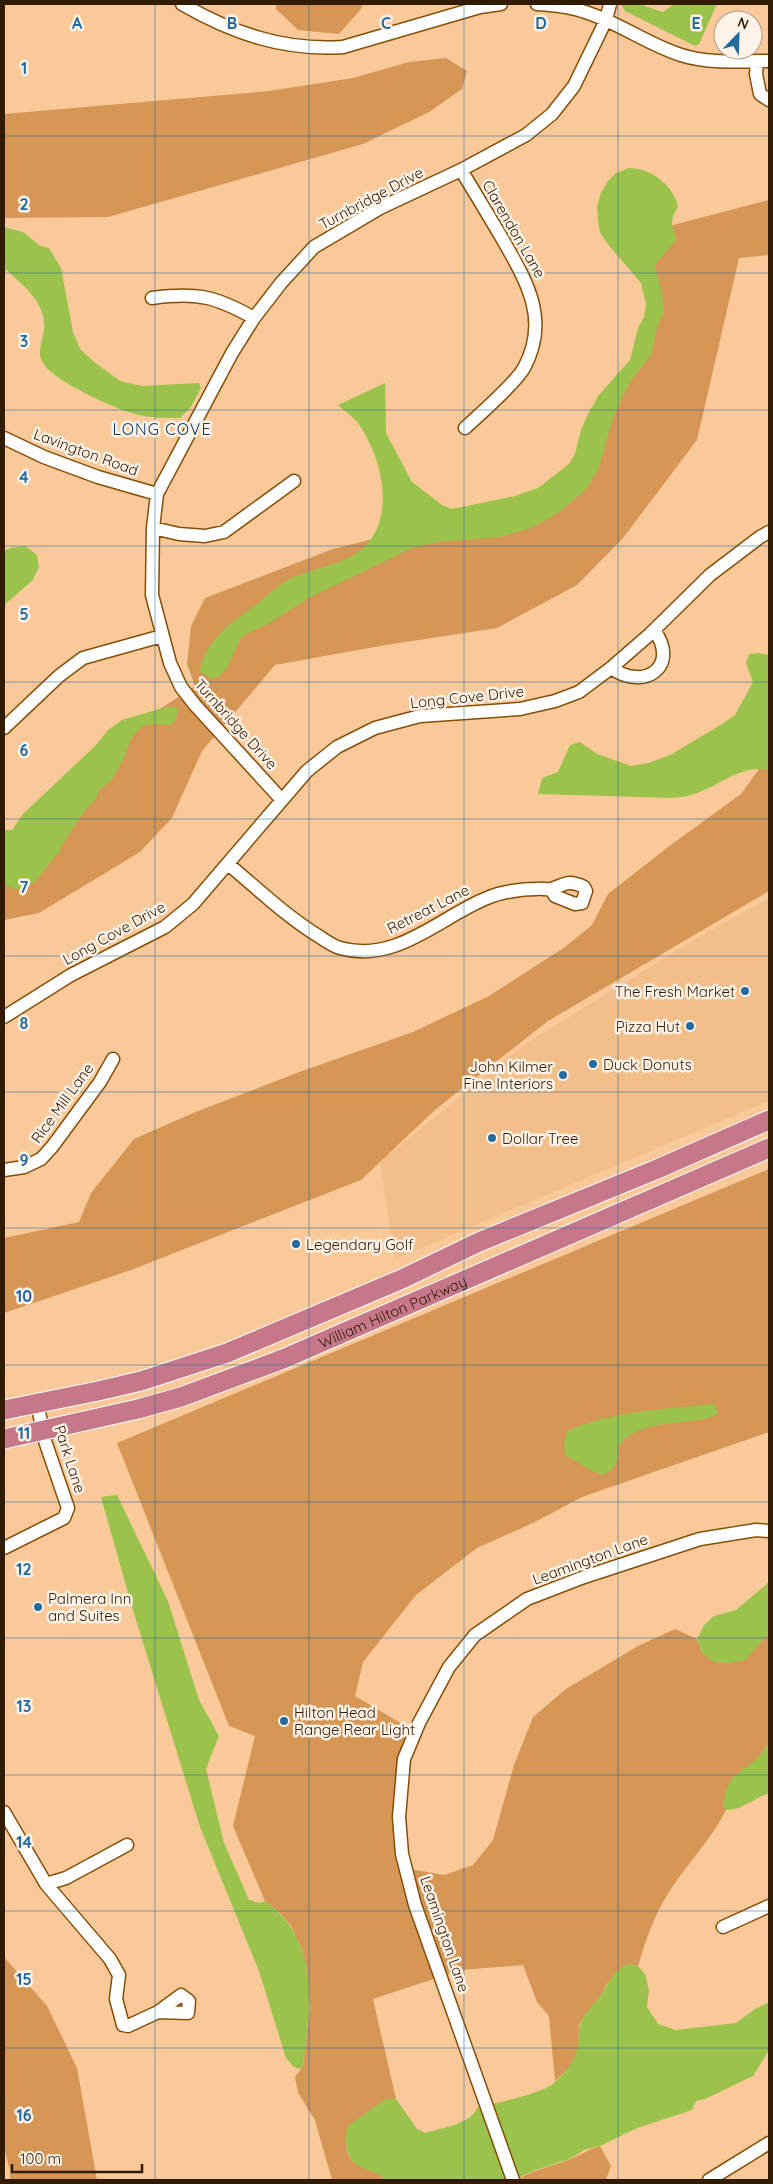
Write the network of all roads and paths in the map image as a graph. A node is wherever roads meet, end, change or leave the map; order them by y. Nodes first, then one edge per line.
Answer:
1 (182, 4) edge
2 (500, 4) edge
3 (537, 4) edge
4 (610, 4) edge
5 (450, 9) edge
6 (606, 20) junction
7 (763, 61) edge
8 (769, 100) edge
9 (461, 170) junction
10 (152, 298) dead end
11 (254, 318) junction
12 (464, 428) dead end
13 (4, 438) edge
14 (294, 481) dead end
15 (157, 494) junction
16 (153, 528) junction
17 (769, 532) edge
18 (654, 630) junction
19 (162, 636) junction
20 (611, 668) junction
21 (4, 728) edge
22 (281, 799) junction
23 (228, 864) junction
24 (552, 889) dead end
25 (4, 1017) edge
26 (113, 1059) dead end
27 (769, 1120) edge
28 (769, 1148) edge
29 (4, 1170) edge
30 (466, 1249) junction
31 (358, 1324) junction
32 (141, 1381) junction
33 (37, 1402) junction
34 (4, 1410) edge
35 (43, 1430) junction
36 (4, 1438) edge
37 (769, 1531) edge
38 (4, 1548) edge
39 (4, 1812) edge
40 (126, 1845) dead end
41 (66, 1878) junction
42 (46, 1884) junction
43 (56, 1898) junction
44 (769, 1906) edge
45 (724, 1927) dead end
46 (158, 2012) dead end
47 (769, 2143) edge
48 (513, 2180) edge
49 (710, 2180) edge

1 - 5 street
2 - 5 street
3 - 6 street
4 - 6 street, Turnbridge Drive
6 - 7 street
6 - 9 street, Turnbridge Drive
7 - 8 street
9 - 11 street, Turnbridge Drive
9 - 12 street, Clarendon Lane
10 - 11 street
11 - 15 street, Turnbridge Drive
13 - 15 street, Lavington Road
14 - 16 street
15 - 16 street, Turnbridge Drive
16 - 19 street, Turnbridge Drive
17 - 18 street, Long Cove Drive
18 - 20 street, Long Cove Drive
18 - 20 street
19 - 21 street
19 - 22 street, Turnbridge Drive
20 - 22 street, Long Cove Drive
22 - 23 street, Long Cove Drive
23 - 24 street, Retreat Lane
23 - 25 street, Long Cove Drive
26 - 29 street, Rice Mill Lane
27 - 30 highway, William Hilton Parkway
28 - 31 highway, William Hilton Parkway
30 - 31 highway
30 - 32 highway, William Hilton Parkway
31 - 35 highway, William Hilton Parkway
32 - 33 highway, William Hilton Parkway
32 - 35 highway
33 - 34 highway, William Hilton Parkway
33 - 35 street, Park Lane
35 - 36 highway, William Hilton Parkway
35 - 38 street, Park Lane
37 - 48 street, Leamington Lane
39 - 42 street
40 - 41 street
41 - 42 street
41 - 43 street
42 - 43 street
43 - 46 street
44 - 45 street
47 - 49 street

